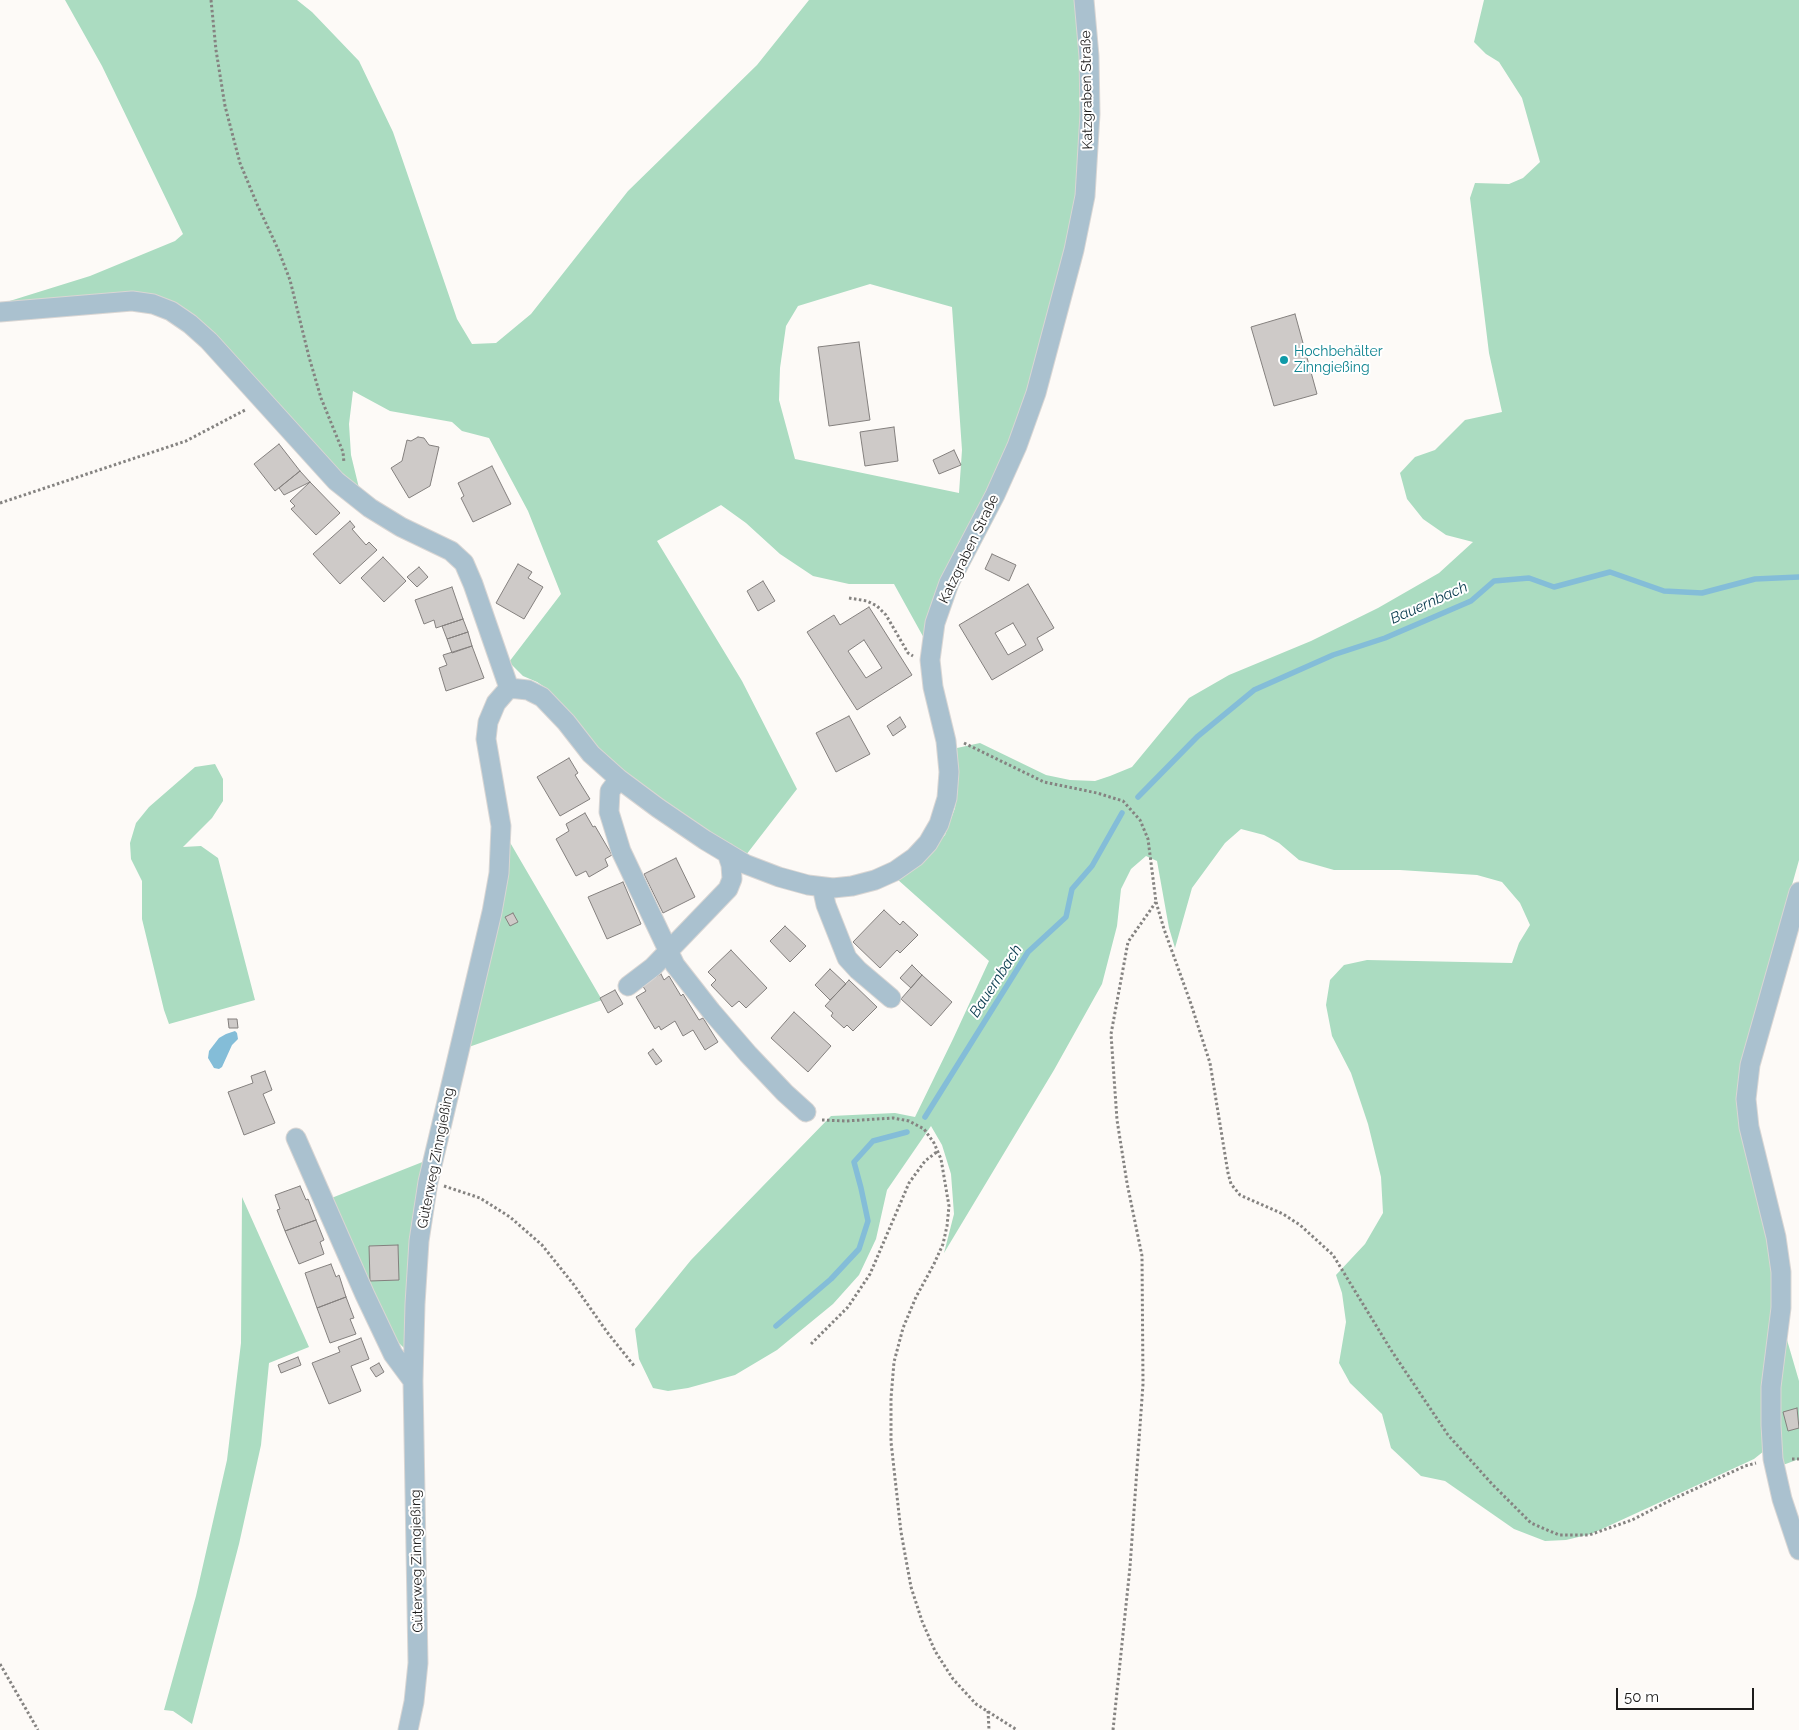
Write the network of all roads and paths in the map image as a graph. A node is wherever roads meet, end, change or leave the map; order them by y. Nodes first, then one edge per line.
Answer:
1 (211, 0) edge
2 (1084, 0) edge
3 (0, 312) edge
4 (263, 401) junction
5 (336, 481) junction
6 (0, 502) edge
7 (849, 598) dead end
8 (930, 660) junction
9 (509, 688) junction
10 (946, 741) junction
11 (619, 779) junction
12 (727, 853) junction
13 (822, 887) junction
14 (1799, 892) edge
15 (1156, 902) junction
16 (669, 952) junction
17 (628, 986) dead end
18 (891, 998) dead end
19 (806, 1112) joint
20 (296, 1138) dead end
21 (938, 1152) junction
22 (428, 1182) junction
23 (811, 1344) dead end
24 (635, 1367) dead end
25 (413, 1381) junction
26 (1773, 1459) junction
27 (1799, 1550) edge
28 (0, 1664) edge
29 (988, 1711) junction
30 (38, 1730) edge
31 (408, 1730) edge
32 (989, 1730) edge
33 (1018, 1730) edge
34 (1113, 1730) edge

1 - 5 path
2 - 8 street, Katzgraben Straße
3 - 4 street
4 - 5 street
4 - 6 path
5 - 9 street
7 - 8 path
8 - 10 street, Katzgraben Straße
9 - 11 street, Katzgraben Straße
9 - 22 street, Güterweg Zinngießing
10 - 13 street, Katzgraben Straße
10 - 15 path
11 - 12 street, Katzgraben Straße
11 - 16 street
12 - 13 street, Katzgraben Straße
12 - 16 street
13 - 18 street
14 - 26 street
15 - 26 path
15 - 34 path
16 - 17 street
16 - 19 street
19 - 21 path
20 - 25 street
21 - 23 path
21 - 29 path
22 - 24 path
22 - 25 street, Güterweg Zinngießing
25 - 31 street, Güterweg Zinngießing
26 - 27 street
28 - 30 path
29 - 32 path
29 - 33 path

